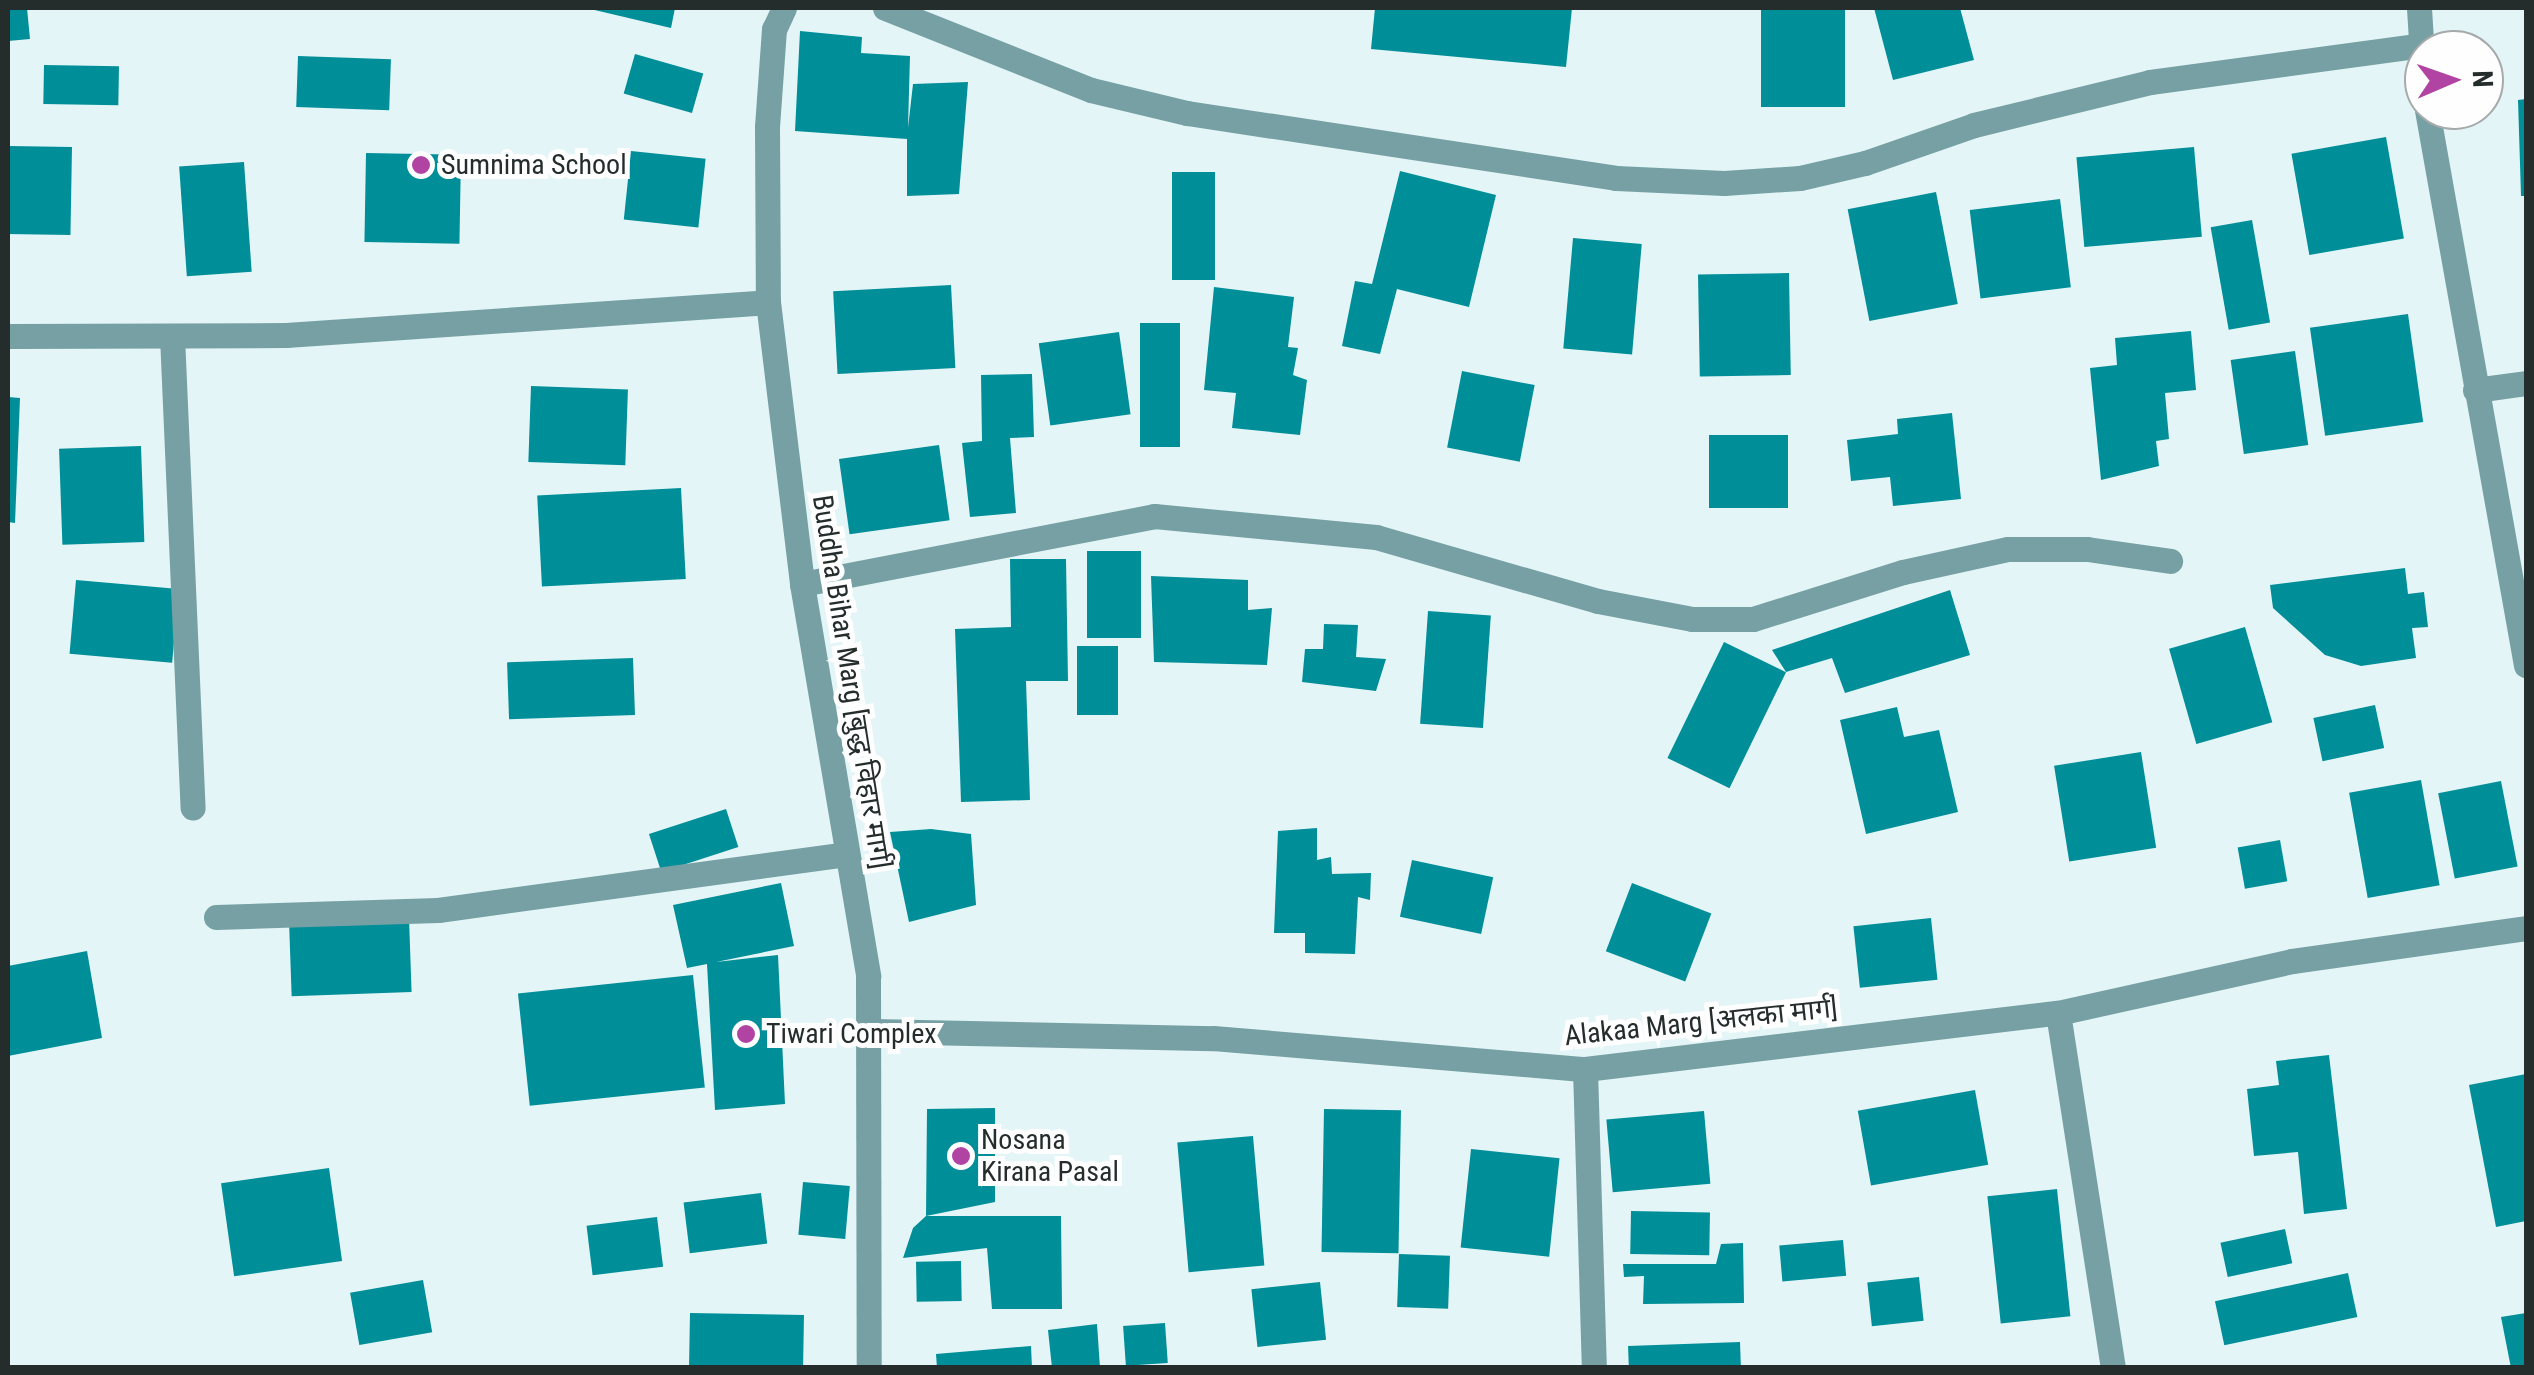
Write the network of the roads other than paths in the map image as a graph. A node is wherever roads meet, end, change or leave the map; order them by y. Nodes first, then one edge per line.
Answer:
1 (784, 8) edge
2 (886, 8) edge
3 (2404, 48) edge
4 (2430, 130) edge
5 (768, 302) junction
6 (8, 336) edge
7 (172, 336) junction
8 (2526, 383) edge
9 (2475, 390) junction
10 (2170, 561) dead end
11 (802, 584) junction
12 (2526, 665) edge
13 (193, 808) dead end
14 (846, 854) junction
15 (216, 918) dead end
16 (2526, 928) edge
17 (2058, 1013) junction
18 (872, 1031) junction
19 (1585, 1069) junction
20 (868, 1368) edge
21 (1594, 1368) edge
22 (2113, 1368) edge

1 - 5 street, Buddha Bihar Marg [बुद्ध विहार मार्ग]
2 - 3 street
4 - 9 street
5 - 7 street
5 - 11 street, Buddha Bihar Marg [बुद्ध विहार मार्ग]
6 - 7 street
7 - 13 street
8 - 9 street
9 - 12 street
10 - 11 street
11 - 14 street, Buddha Bihar Marg [बुद्ध विहार मार्ग]
14 - 15 street
14 - 18 street, Buddha Bihar Marg [बुद्ध विहार मार्ग]
16 - 17 street, Alakaa Marg [अलका मार्ग]
17 - 19 street, Alakaa Marg [अलका मार्ग]
17 - 22 street
18 - 19 street, Alakaa Marg [अलका मार्ग]
18 - 20 street, Buddha Bihar Marg [बुद्ध विहार मार्ग]
19 - 21 street

